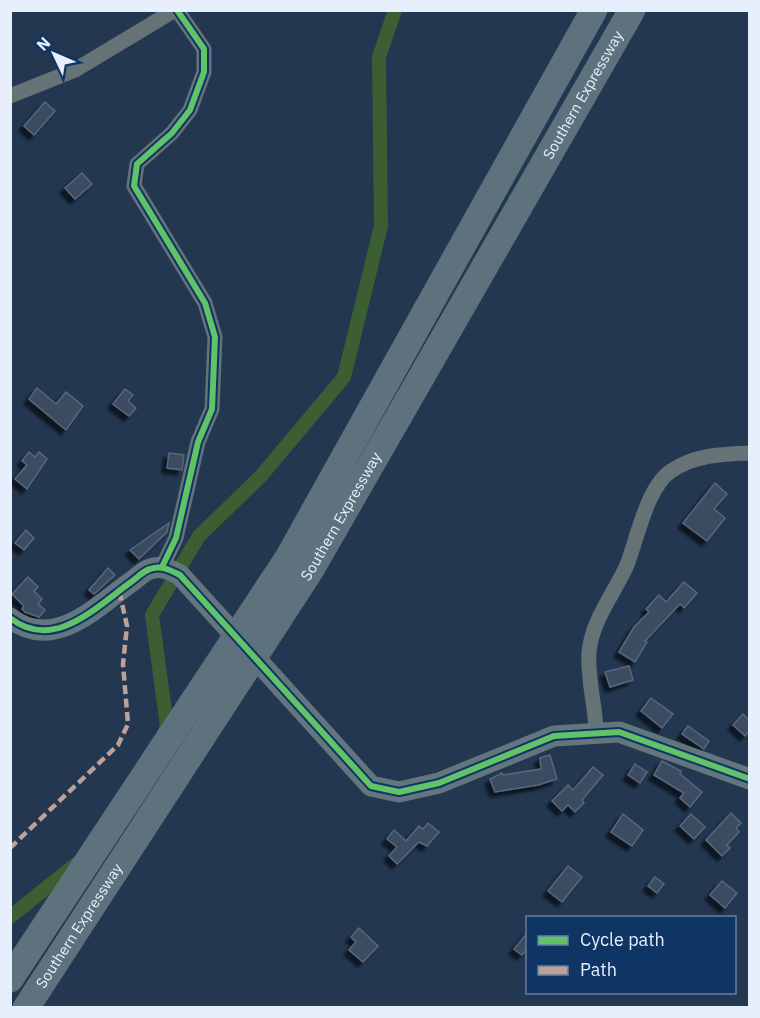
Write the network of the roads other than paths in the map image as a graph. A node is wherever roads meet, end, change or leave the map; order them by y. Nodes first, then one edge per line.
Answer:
1 (176, 10) edge
2 (594, 10) edge
3 (632, 10) edge
4 (10, 96) edge
5 (750, 453) edge
6 (170, 570) junction
7 (10, 618) edge
8 (596, 734) junction
9 (750, 779) edge
10 (10, 979) edge
11 (26, 1008) edge

1 - 4 street
1 - 6 street
2 - 10 highway, Southern Expressway, bridge
3 - 11 highway, Southern Expressway, bridge
5 - 8 street
6 - 7 street
6 - 8 street
8 - 9 street

